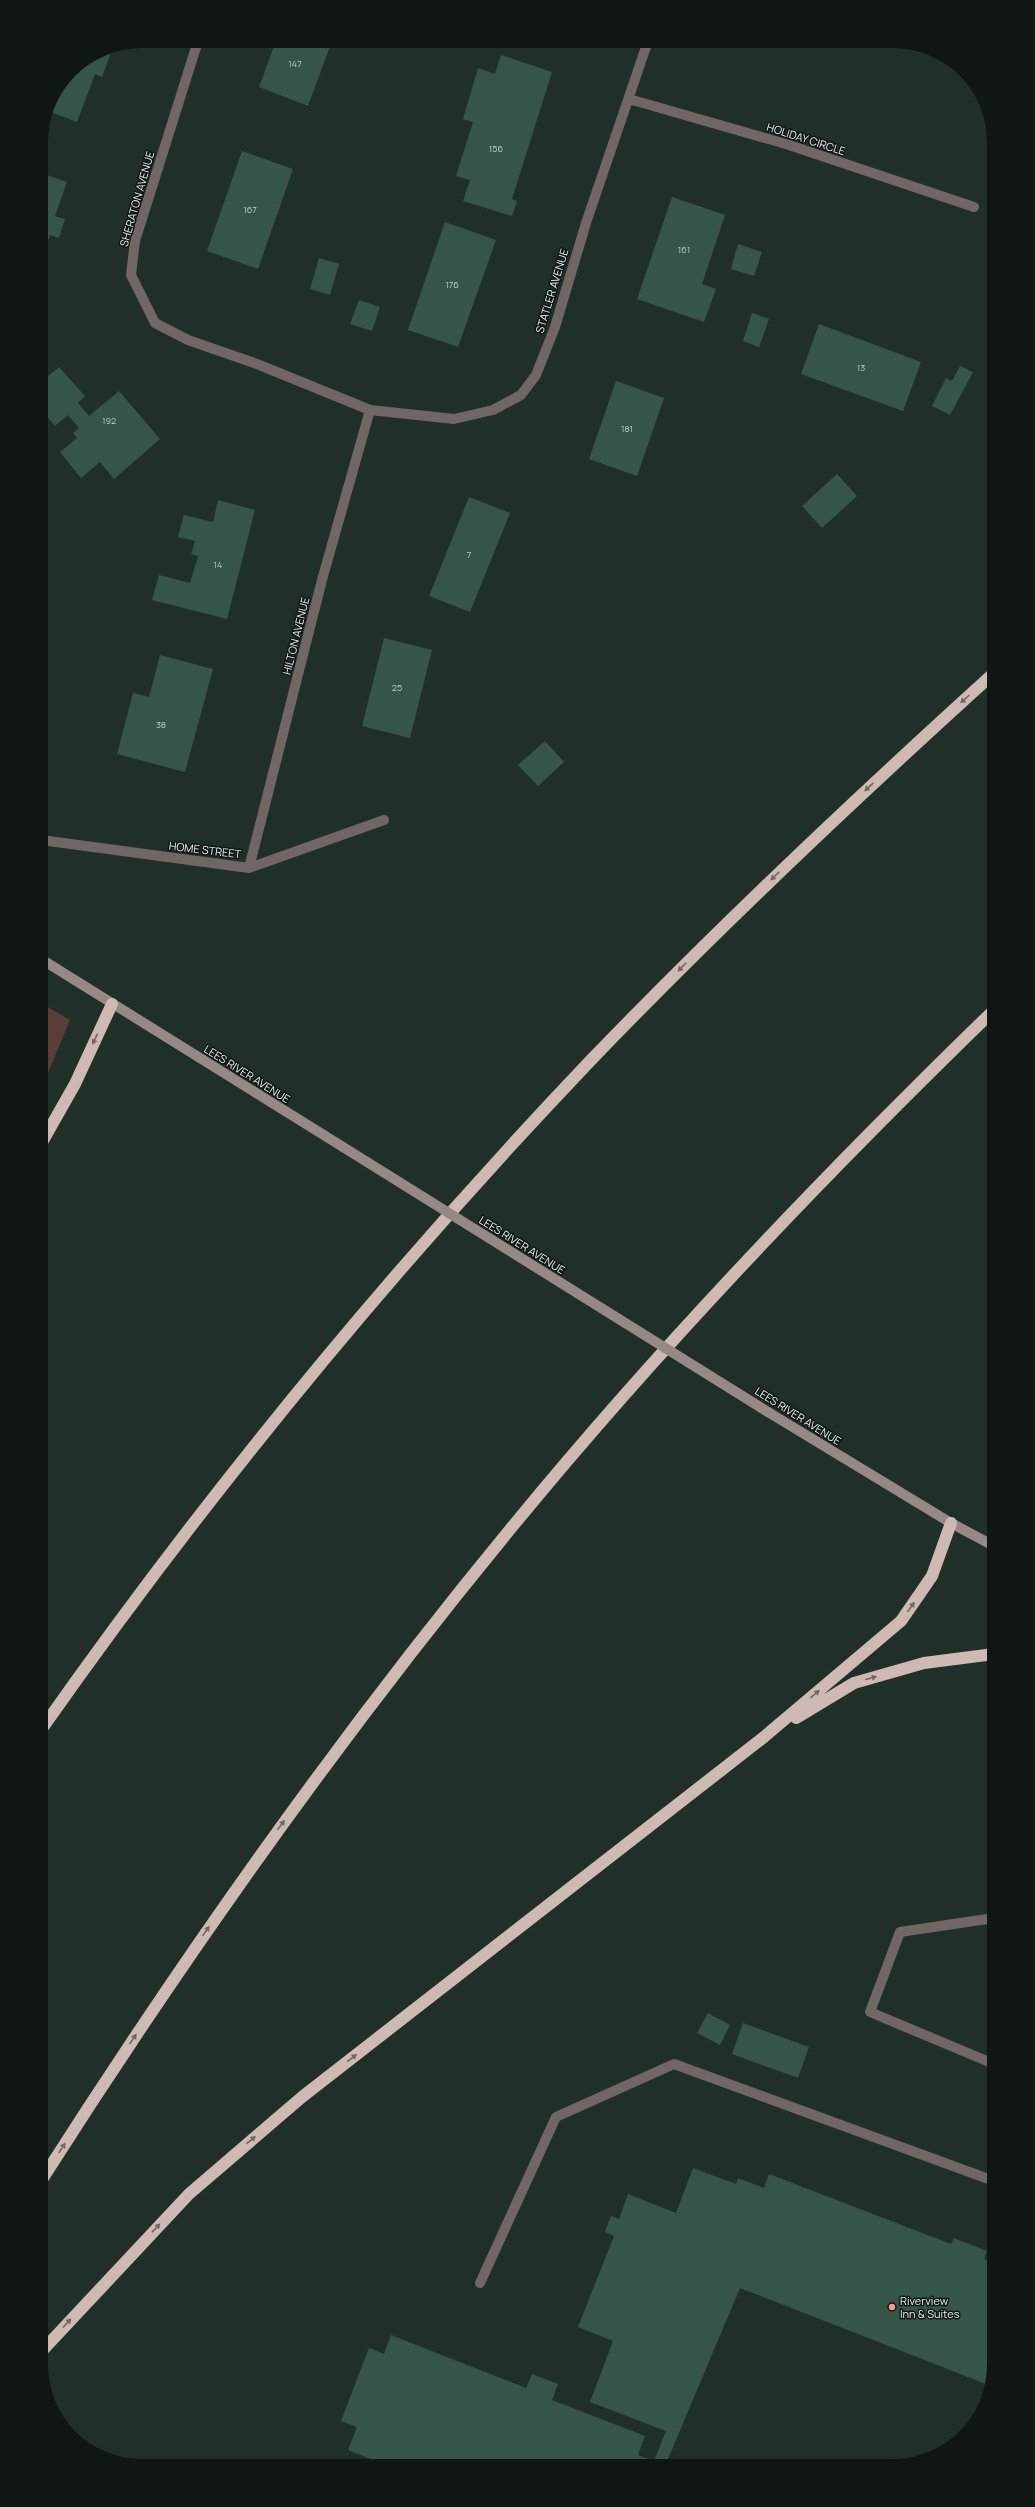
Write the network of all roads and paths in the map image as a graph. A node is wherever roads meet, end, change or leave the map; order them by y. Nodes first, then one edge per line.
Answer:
1 (196, 48) edge
2 (646, 48) edge
3 (629, 99) junction
4 (974, 207) dead end
5 (370, 410) junction
6 (987, 679) edge
7 (384, 820) dead end
8 (48, 841) edge
9 (249, 868) junction
10 (48, 963) edge
11 (112, 1004) junction
12 (987, 1017) edge
13 (48, 1132) edge
14 (951, 1523) junction
15 (987, 1542) edge
16 (987, 1655) edge
17 (48, 1721) edge
18 (764, 1737) junction
19 (987, 1919) edge
20 (987, 2061) edge
21 (48, 2170) edge
22 (987, 2178) edge
23 (480, 2283) dead end
24 (48, 2345) edge

1 - 5 street, SHERATON AVENUE
2 - 3 street, STATLER AVENUE
3 - 4 street, HOLIDAY CIRCLE
3 - 5 street, STATLER AVENUE
5 - 9 street, HILTON AVENUE
6 -> 17 highway
7 - 9 street, HOME STREET
8 - 9 street, HOME STREET
10 - 11 main road, LEES RIVER AVENUE
11 -> 13 highway
11 - 14 main road, LEES RIVER AVENUE, bridge
21 -> 12 highway
14 - 15 main road, LEES RIVER AVENUE
18 -> 14 highway
18 -> 16 highway
24 -> 18 highway
19 - 20 street
22 - 23 street

